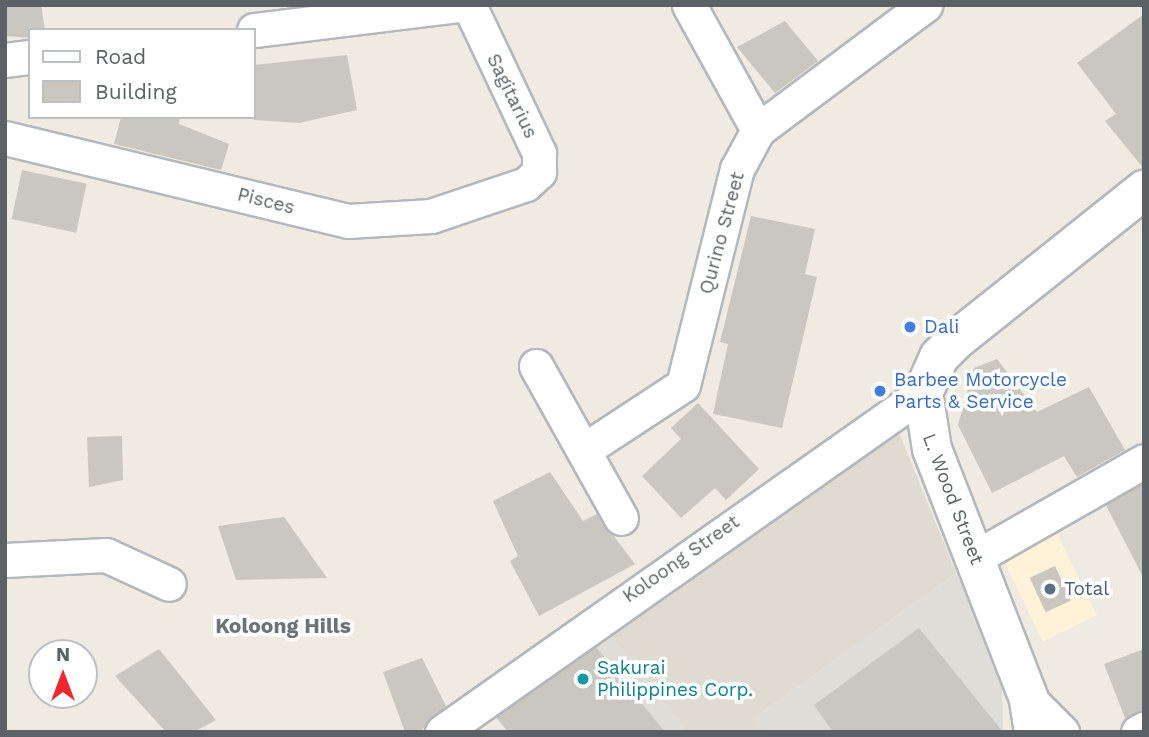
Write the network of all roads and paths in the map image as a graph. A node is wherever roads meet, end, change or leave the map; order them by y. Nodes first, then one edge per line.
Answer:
1 (457, 5) edge
2 (469, 5) edge
3 (689, 5) edge
4 (925, 5) edge
5 (256, 30) edge
6 (28, 57) edge
7 (5, 60) edge
8 (758, 130) junction
9 (5, 138) edge
10 (526, 184) joint
11 (1144, 190) edge
12 (536, 366) dead end
13 (923, 393) junction
14 (584, 450) junction
15 (1144, 461) edge
16 (621, 518) dead end
17 (976, 557) junction
18 (5, 560) edge
19 (169, 584) dead end
20 (1032, 715) edge
21 (1144, 729) edge
22 (442, 732) edge
23 (1062, 732) edge
24 (1138, 732) edge

1 - 5 street
2 - 10 street, Sagitarius
3 - 8 street
4 - 8 street, Qurino Street
6 - 7 street
8 - 14 street, Qurino Street
9 - 10 street, Pisces
11 - 13 main road
12 - 14 street
13 - 17 main road, L. Wood Street
13 - 22 street, Koloong Street
14 - 16 street
15 - 17 street
17 - 20 main road, L. Wood Street
18 - 19 street
20 - 23 street
21 - 24 street

